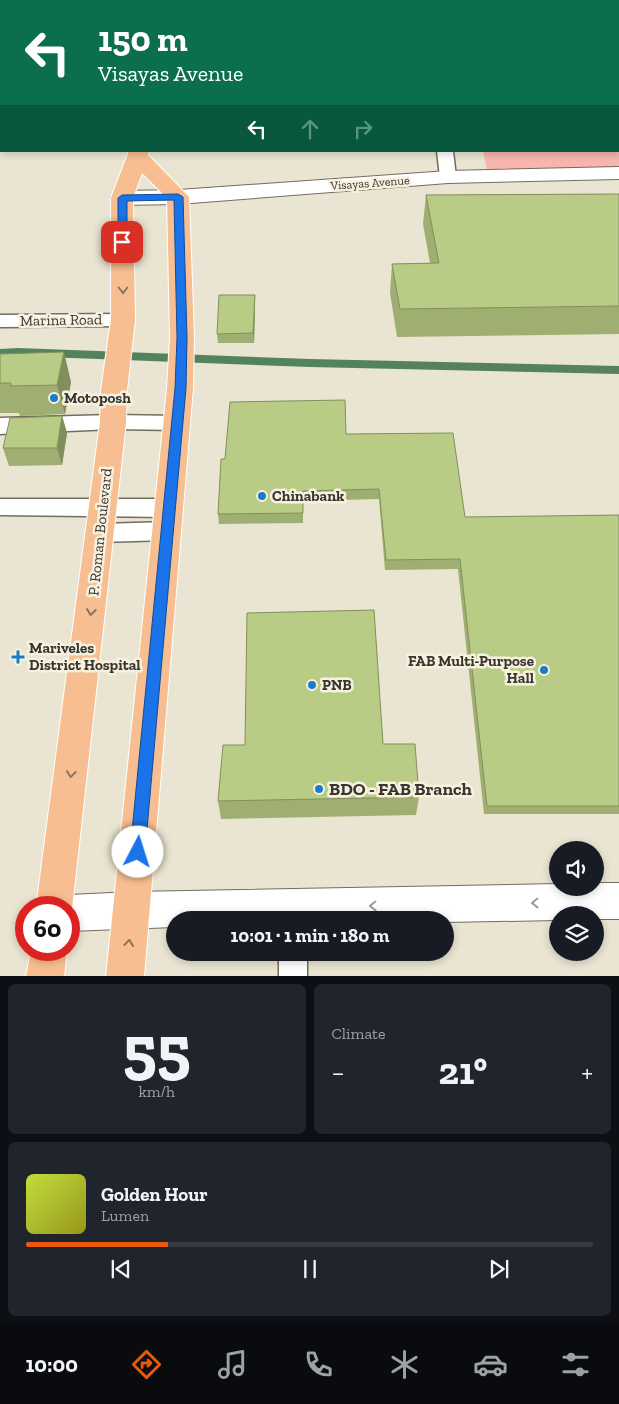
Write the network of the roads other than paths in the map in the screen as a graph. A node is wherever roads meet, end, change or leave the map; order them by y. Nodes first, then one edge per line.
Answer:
1 (445, 152) edge
2 (139, 154) edge
3 (619, 173) edge
4 (448, 177) junction
5 (178, 197) junction
6 (122, 198) junction
7 (0, 321) edge
8 (121, 330) junction
9 (113, 422) junction
10 (177, 423) junction
11 (0, 426) edge
12 (0, 507) edge
13 (102, 519) junction
14 (168, 519) junction
15 (55, 896) edge
16 (619, 901) edge
17 (132, 910) junction
18 (172, 911) edge
19 (367, 911) edge
20 (80, 912) edge
21 (47, 961) edge
22 (292, 961) edge
23 (45, 976) edge
24 (126, 976) edge
25 (293, 976) edge

1 - 4 lane
2 - 5 main road, P. Roman Boulevard
2 - 6 main road, P. Roman Boulevard
3 - 4 street, Visayas Avenue
4 - 5 street, Visayas Avenue
5 - 6 street, Visayas Avenue
5 - 10 main road
6 -> 8 main road, P. Roman Boulevard
7 - 8 lane, Marina Road
8 - 9 main road, P. Roman Boulevard
9 - 10 lane
9 - 11 lane
9 - 13 main road, P. Roman Boulevard
10 - 14 main road
12 - 13 lane
13 - 14 lane
13 -> 15 main road, P. Roman Boulevard
14 - 17 main road
16 -> 19 street
17 - 18 street
17 - 20 street
24 -> 17 main road
21 - 23 main road
22 - 25 lane

